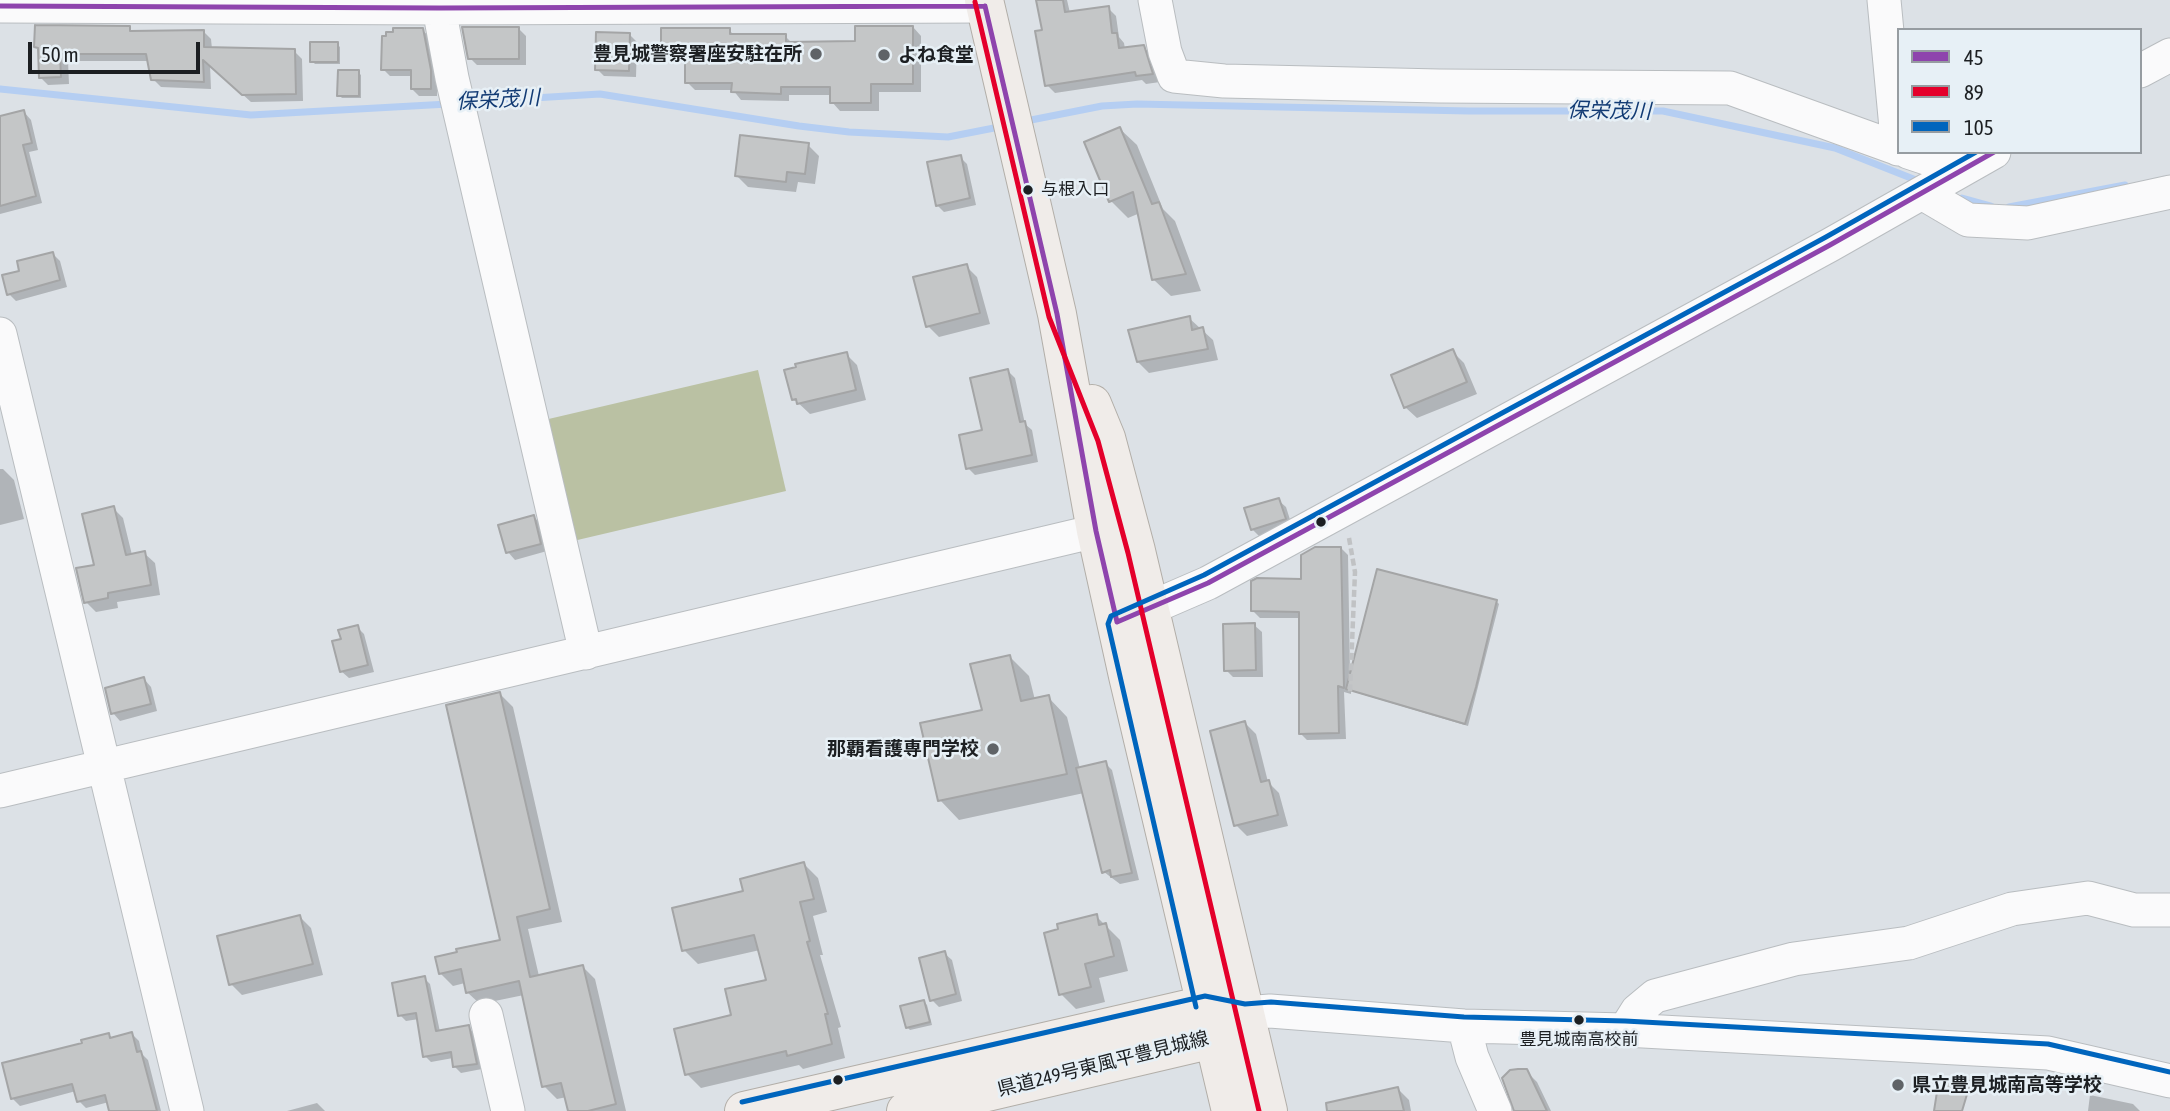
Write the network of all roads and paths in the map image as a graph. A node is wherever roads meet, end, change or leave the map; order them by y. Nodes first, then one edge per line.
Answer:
1 (1155, 0) edge
2 (1884, 0) edge
3 (124, 3) edge
4 (984, 3) edge
5 (336, 4) edge
6 (592, 4) edge
7 (747, 4) edge
8 (0, 6) edge
9 (439, 8) junction
10 (2170, 55) edge
11 (2142, 70) edge
12 (1897, 129) edge
13 (1897, 148) edge
14 (1910, 154) edge
15 (1990, 154) edge
16 (1940, 182) junction
17 (2170, 192) edge
18 (1057, 314) junction
19 (0, 334) edge
20 (1344, 509) junction
21 (1096, 531) junction
22 (1133, 615) junction
23 (586, 653) junction
24 (1350, 692) dead end
25 (104, 766) junction
26 (0, 791) edge
27 (2170, 909) edge
28 (1244, 1013) junction
29 (486, 1015) dead end
30 (1209, 1022) junction
31 (1464, 1026) junction
32 (1625, 1030) junction
33 (2170, 1081) edge
34 (187, 1111) edge
35 (508, 1111) edge
36 (744, 1111) edge
37 (906, 1111) edge
38 (1231, 1111) edge
39 (1268, 1111) edge
40 (1495, 1111) edge

1 - 13 street
2 - 12 street
3 - 5 street
3 - 8 street
4 - 7 street
4 - 18 main road
5 - 9 street
6 - 7 street
6 - 9 street
9 - 23 street
10 - 11 street
14 - 16 street
15 - 16 street
16 - 17 street
16 - 20 street
18 - 21 main road
18 - 22 main road
19 - 25 street
20 - 22 street
20 - 24 path
21 - 22 main road
21 - 23 street
22 - 28 main road
22 - 30 main road
23 - 25 street
25 - 26 street
25 - 34 street
27 - 32 street
28 - 30 main road, 県道249号東風平豊見城線
28 - 31 street
28 - 39 main road
29 - 35 street
30 - 36 main road, 県道249号東風平豊見城線
30 - 37 main road, 県道249号東風平豊見城線
30 - 38 main road
31 - 32 street
31 - 40 street
32 - 33 street

